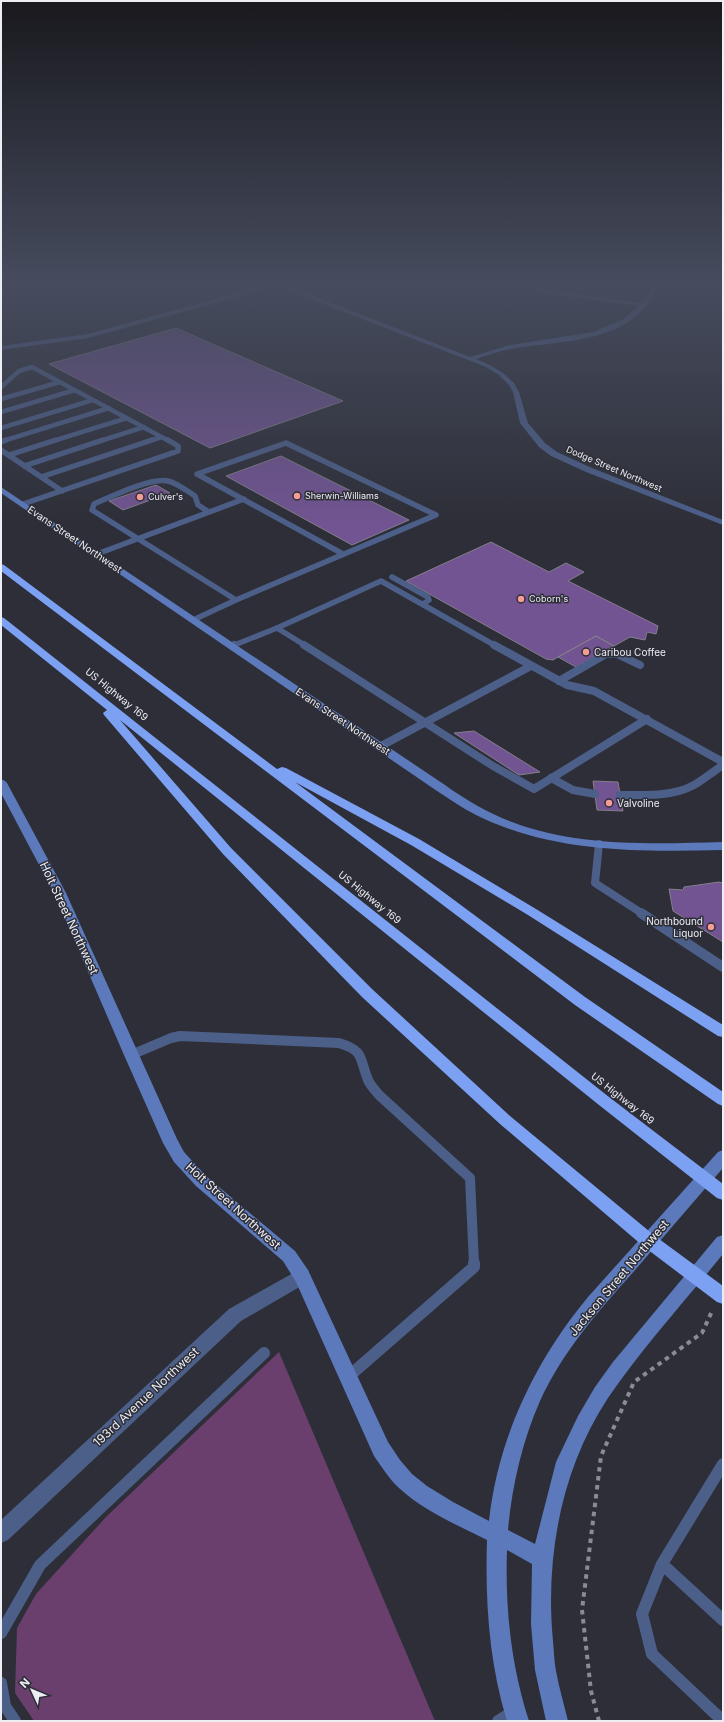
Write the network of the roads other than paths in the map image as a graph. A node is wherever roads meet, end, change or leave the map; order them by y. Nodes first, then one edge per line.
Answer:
1 (485, 364) edge
2 (60, 382) junction
3 (1, 387) edge
4 (75, 390) junction
5 (1, 399) edge
6 (93, 400) junction
7 (109, 408) junction
8 (1, 412) edge
9 (127, 418) junction
10 (144, 427) junction
11 (1, 428) edge
12 (162, 437) junction
13 (1, 442) edge
14 (1, 450) edge
15 (9, 456) junction
16 (24, 466) junction
17 (41, 477) junction
18 (1, 489) edge
19 (62, 491) junction
20 (244, 499) junction
21 (23, 504) junction
22 (209, 512) junction
23 (723, 523) edge
24 (138, 538) junction
25 (97, 554) junction
26 (343, 554) junction
27 (1, 567) edge
28 (392, 576) dead end
29 (236, 600) junction
30 (423, 604) junction
31 (1, 620) edge
32 (193, 620) junction
33 (277, 628) junction
34 (232, 646) junction
35 (640, 665) dead end
36 (531, 666) junction
37 (559, 681) junction
38 (90, 690) junction
39 (647, 719) junction
40 (426, 722) junction
41 (381, 746) junction
42 (246, 750) junction
43 (723, 762) edge
44 (723, 765) edge
45 (551, 778) junction
46 (1, 783) edge
47 (595, 794) dead end
48 (620, 795) dead end
49 (599, 844) junction
50 (723, 846) edge
51 (723, 967) edge
52 (723, 1032) edge
53 (131, 1055) junction
54 (723, 1100) edge
55 (723, 1157) edge
56 (723, 1194) edge
57 (649, 1241) junction
58 (723, 1242) edge
59 (302, 1276) junction
60 (695, 1276) junction
61 (718, 1300) edge
62 (264, 1353) dead end
63 (348, 1378) junction
64 (723, 1464) edge
65 (1, 1533) edge
66 (496, 1535) junction
67 (542, 1558) junction
68 (662, 1564) junction
69 (723, 1620) edge
70 (1, 1633) edge
71 (1, 1683) edge
72 (517, 1716) edge
73 (15, 1721) edge
74 (498, 1721) edge
75 (557, 1721) edge
76 (723, 1721) edge

1 - 23 street, Dodge Street Northwest
2 - 3 lane
2 - 4 lane
2 - 5 lane
4 - 6 lane
4 - 8 lane
6 - 7 lane
6 - 11 lane
7 - 9 lane
7 - 13 lane
9 - 10 lane
9 - 15 lane
10 - 12 lane
10 - 16 lane
12 - 17 lane
12 - 19 lane
14 - 15 lane
15 - 16 lane
16 - 17 lane
17 - 19 lane
18 - 21 street, Evans Street Northwest
19 - 21 lane
20 - 22 lane
20 - 26 lane
20 - 26 lane
21 - 25 street, Evans Street Northwest
22 - 24 lane
22 - 24 lane
24 - 25 lane
24 - 29 lane
25 - 32 street, Evans Street Northwest
26 - 29 lane
27 - 42 highway
28 - 30 lane
29 - 32 lane
30 - 33 lane
30 - 36 lane
31 - 38 highway, US Highway 169
32 - 34 street, Evans Street Northwest
33 - 34 lane
33 - 40 lane
34 - 41 street, Evans Street Northwest
35 - 37 lane
36 - 37 lane
36 - 40 lane
37 - 39 lane
38 - 56 highway, US Highway 169
38 - 57 highway
39 - 43 lane
39 - 45 lane
40 - 41 lane
40 - 45 lane
41 - 49 street, Evans Street Northwest
42 - 52 highway
42 - 54 highway
44 - 48 lane
45 - 47 lane
46 - 53 street, Holt Street Northwest
49 - 50 street, Evans Street Northwest
49 - 51 lane
53 - 59 street, Holt Street Northwest
53 - 63 lane
55 - 57 street, Jackson Street Northwest
57 - 60 highway
57 - 66 street, Jackson Street Northwest
58 - 60 street
59 - 63 street, Holt Street Northwest
59 - 65 street, 193rd Avenue Northwest
60 - 61 highway
60 - 67 street
62 - 70 lane
63 - 66 street, Holt Street Northwest
64 - 68 lane
66 - 67 street, Holt Street Northwest
66 - 72 street, Jackson Street Northwest
67 - 75 street
68 - 69 lane
68 - 76 lane
71 - 73 lane
72 - 74 lane

